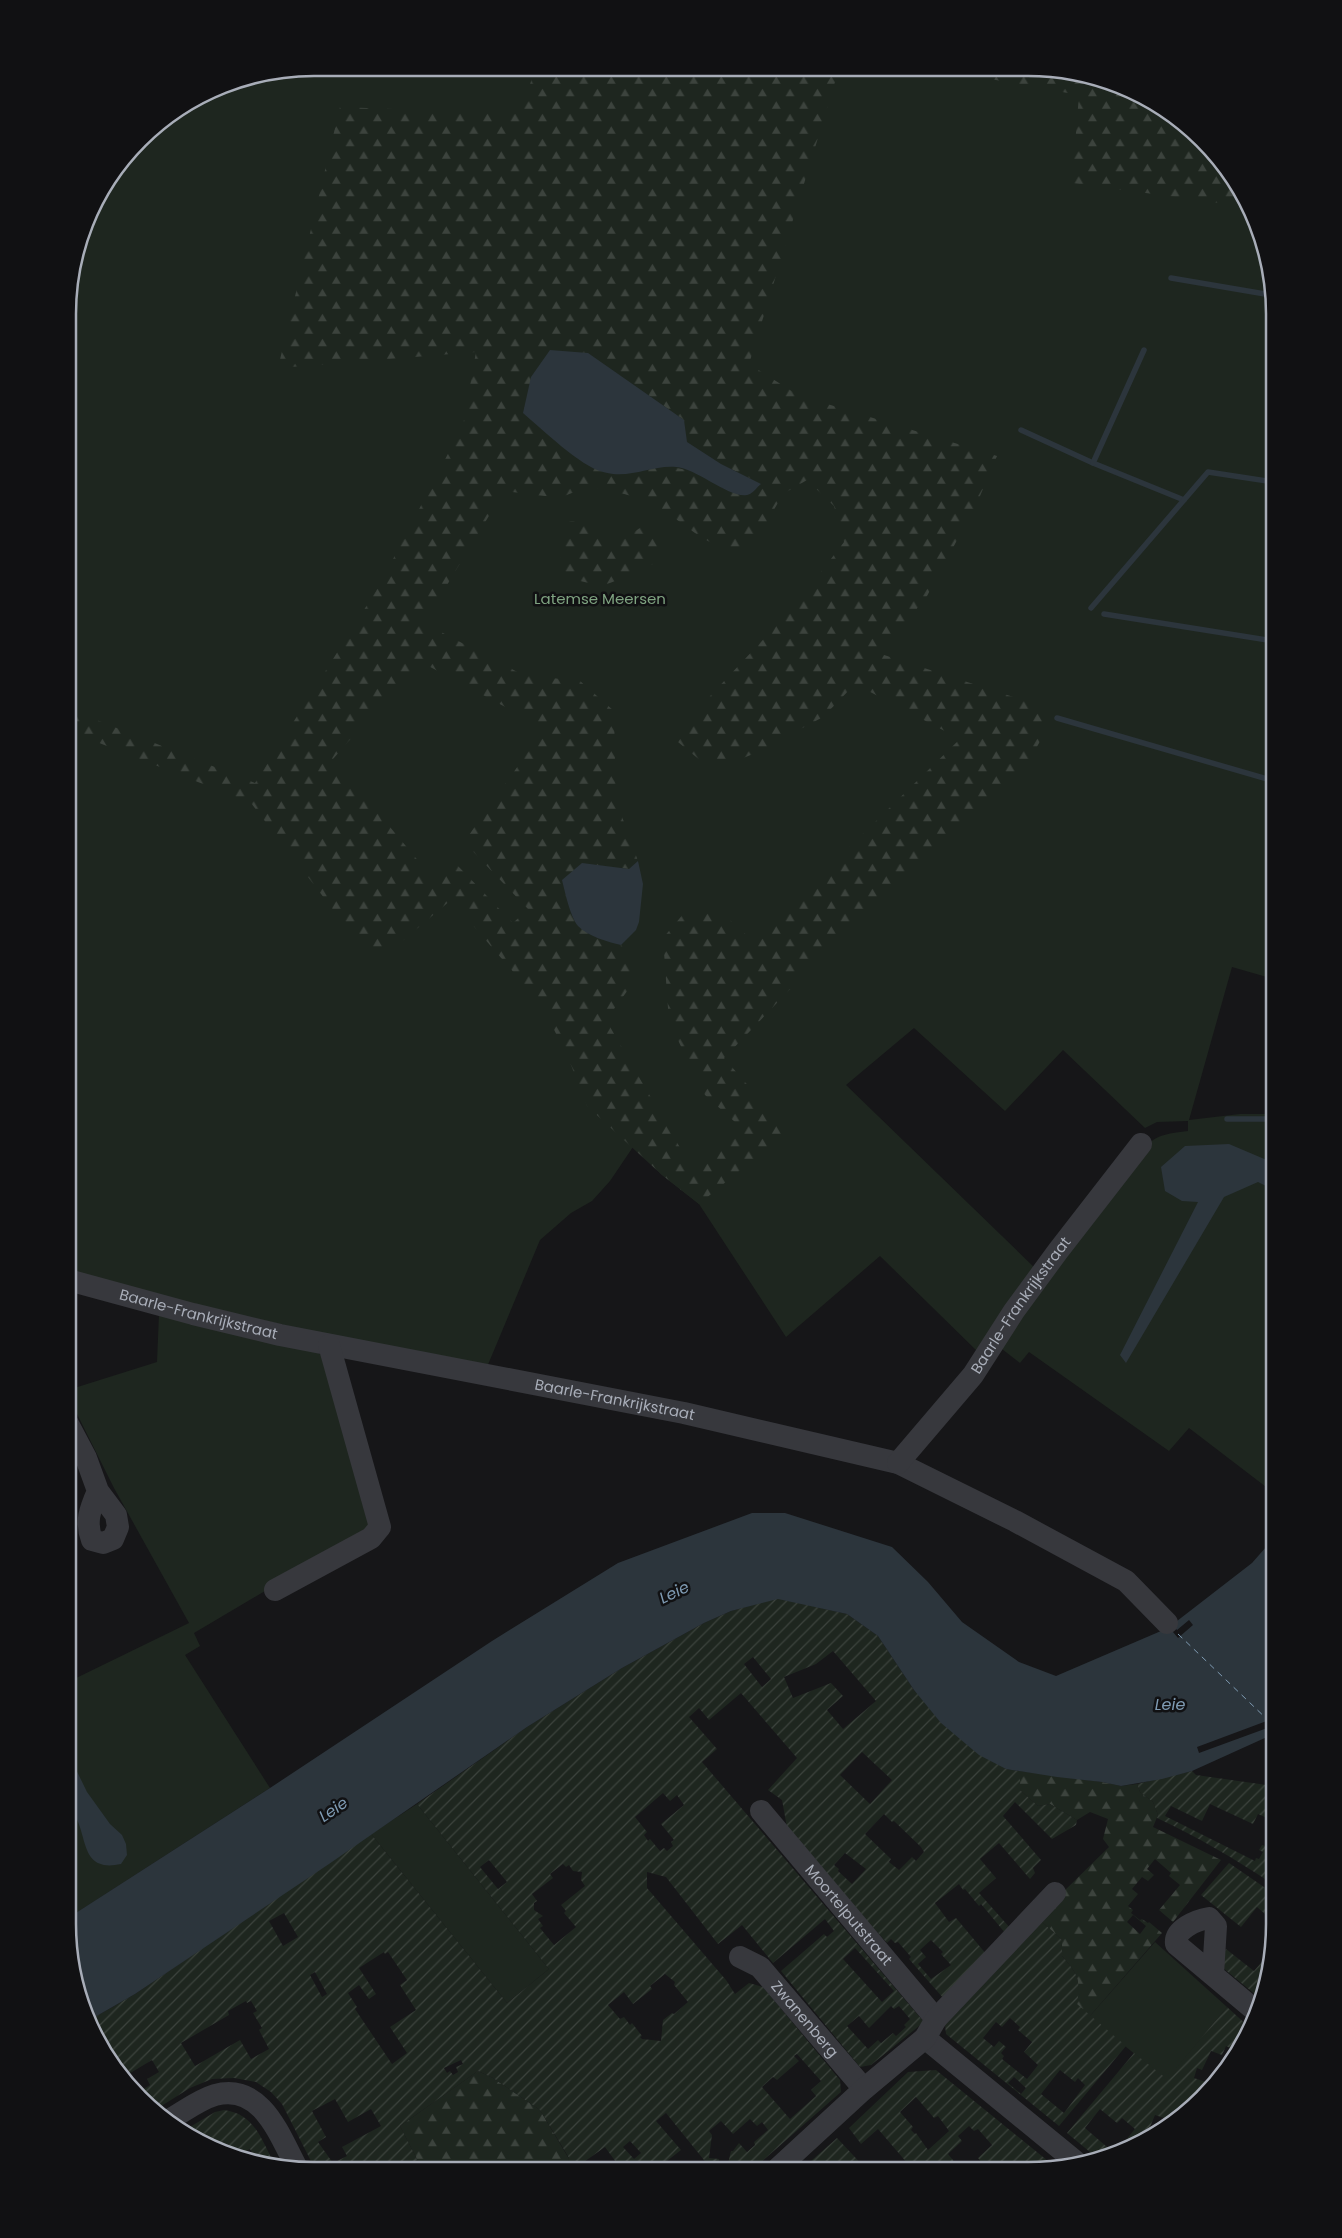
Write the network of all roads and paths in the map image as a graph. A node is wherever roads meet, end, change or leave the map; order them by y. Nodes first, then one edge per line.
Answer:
1 (1140, 1144) dead end
2 (76, 1282) edge
3 (329, 1345) junction
4 (76, 1439) edge
5 (898, 1463) junction
6 (98, 1492) dead end
7 (275, 1590) dead end
8 (1168, 1623) dead end
9 (761, 1811) dead end
10 (1055, 1893) dead end
11 (740, 1957) dead end
12 (1212, 1974) dead end
13 (1251, 2007) edge
14 (930, 2028) junction
15 (864, 2090) junction
16 (175, 2117) edge
17 (1071, 2158) edge
18 (293, 2161) edge
19 (785, 2162) edge

1 - 5 street, Baarle-Frankrijkstraat
2 - 3 street, Baarle-Frankrijkstraat
3 - 5 street, Baarle-Frankrijkstraat
3 - 7 street
4 - 6 street
5 - 8 street, Baarle-Frankrijkstraat
9 - 14 street, Moortelputstraat
10 - 14 street
11 - 15 street, Zwanenberg
12 - 13 street
14 - 15 street
14 - 17 street, Moortelputstraat
15 - 19 street
16 - 18 street

